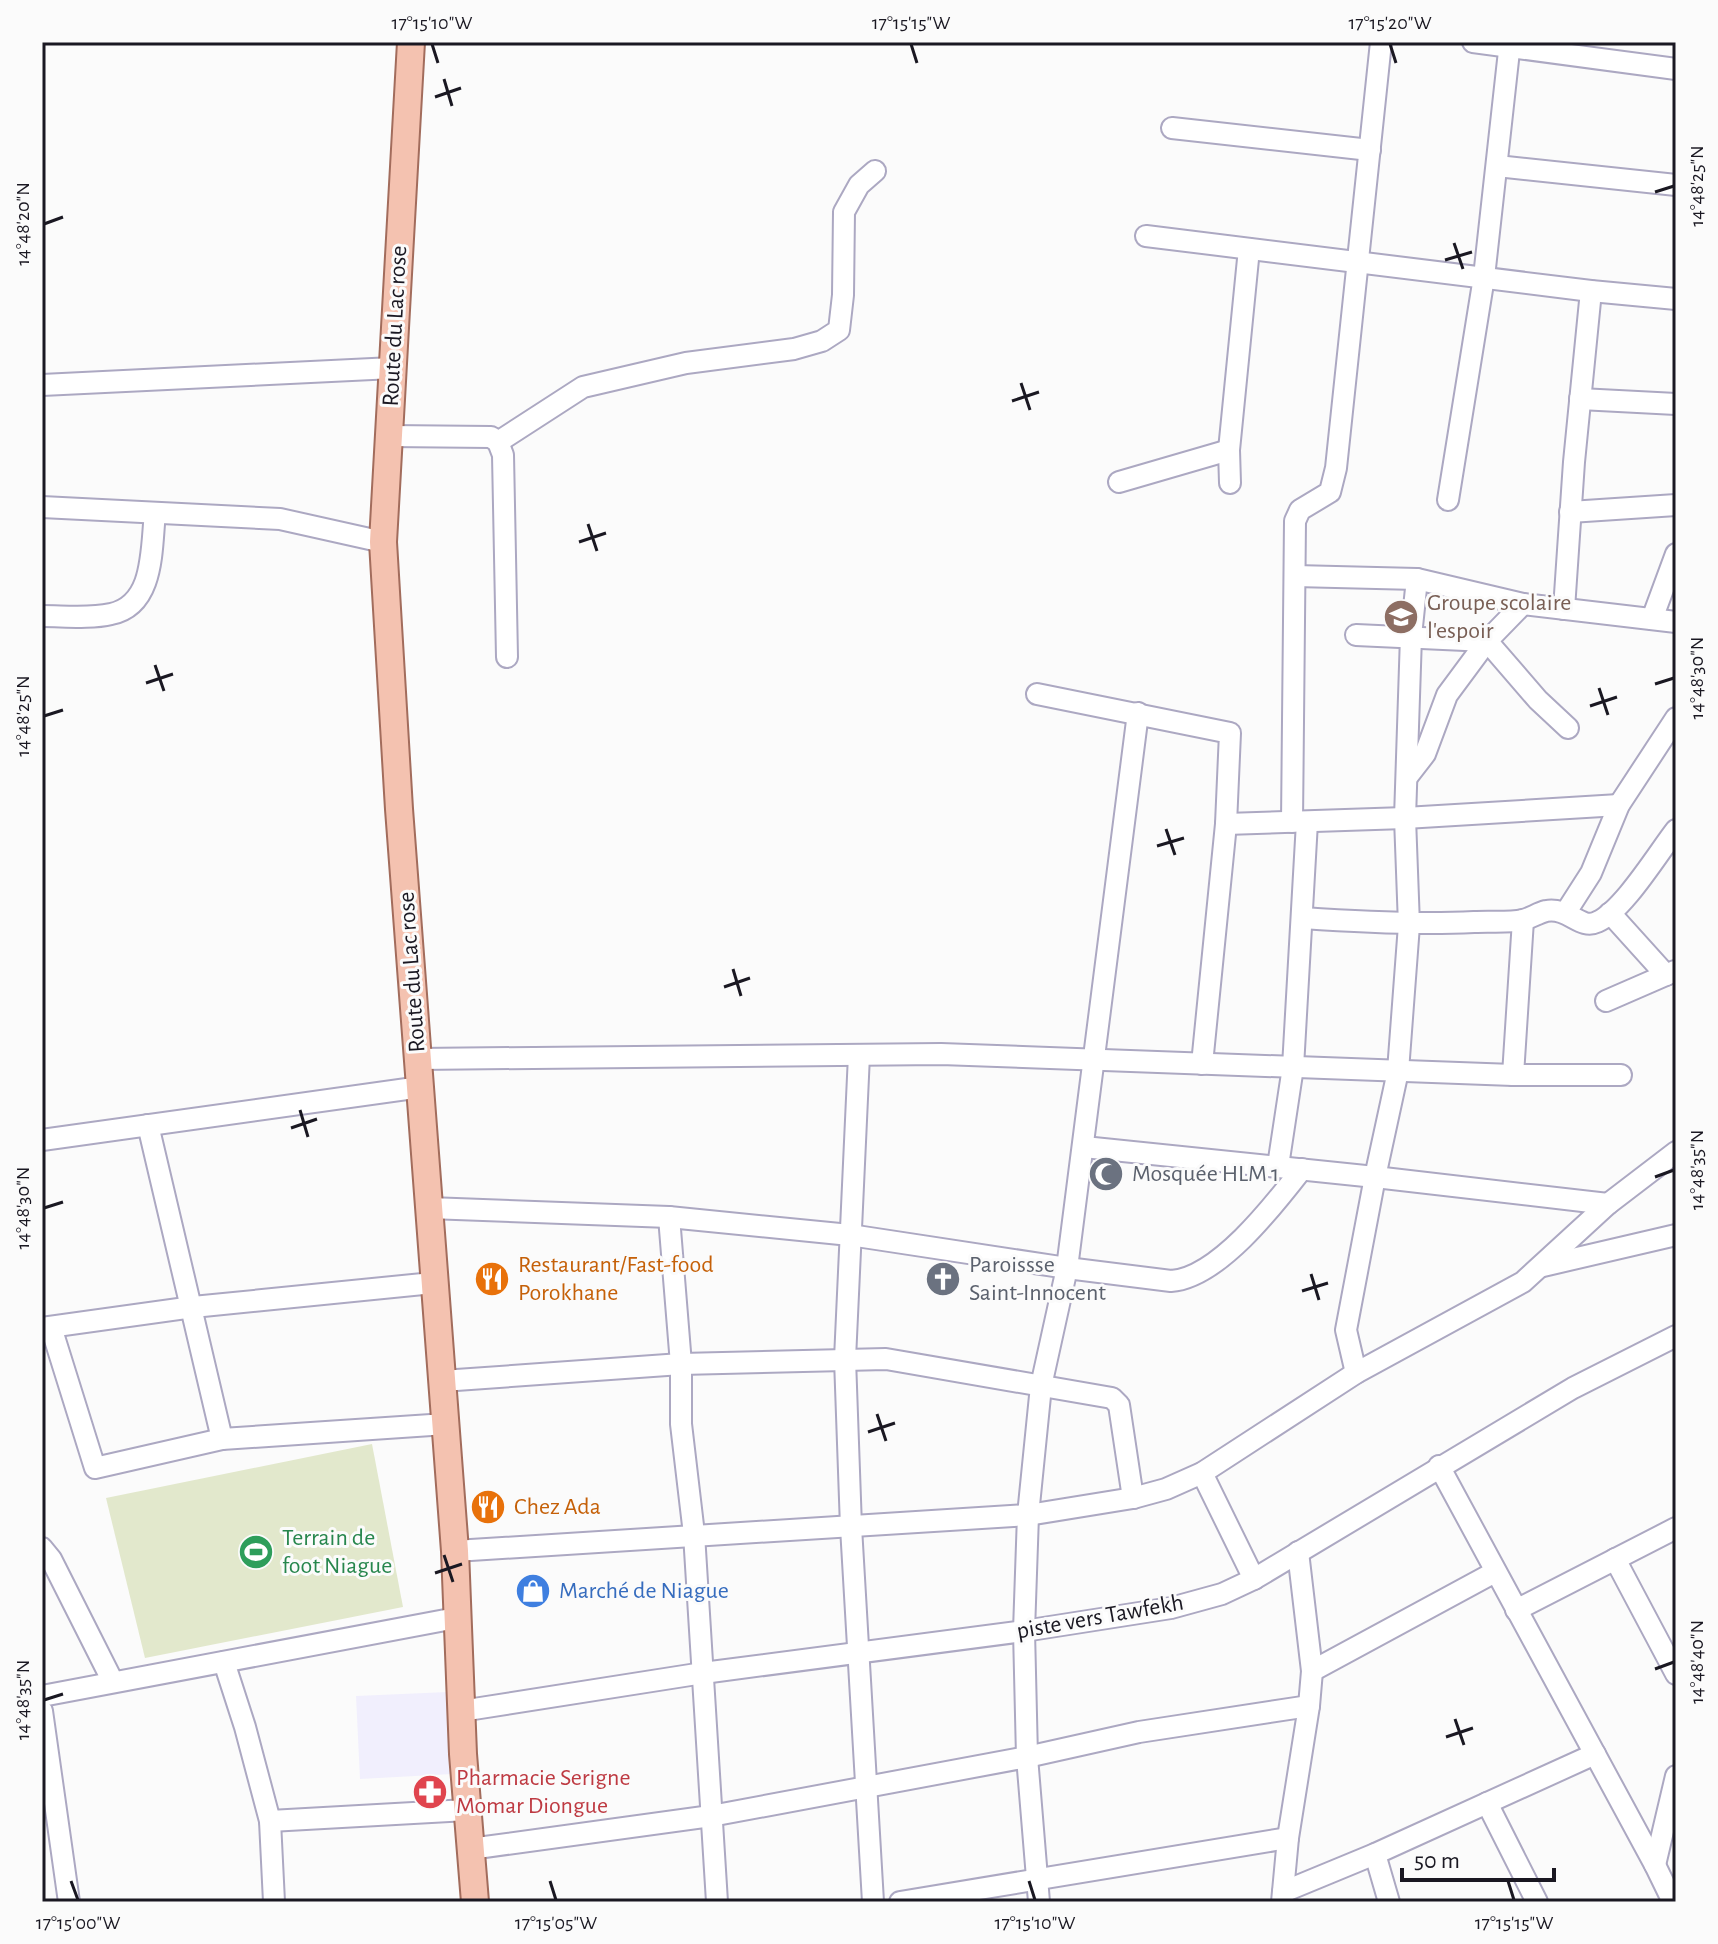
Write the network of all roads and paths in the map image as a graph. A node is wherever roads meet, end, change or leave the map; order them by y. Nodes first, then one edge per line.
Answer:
1 (411, 42) edge
2 (1381, 42) edge
3 (1473, 42) edge
4 (1510, 44) edge
5 (1676, 69) edge
6 (1172, 128) dead end
7 (1370, 150) junction
8 (1497, 166) junction
9 (875, 171) dead end
10 (1676, 185) edge
11 (1146, 236) dead end
12 (1249, 249) junction
13 (1358, 263) junction
14 (1484, 277) junction
15 (1591, 291) junction
16 (1676, 299) edge
17 (393, 368) junction
18 (42, 385) edge
19 (1580, 399) junction
20 (1676, 404) edge
21 (389, 436) junction
22 (498, 442) junction
23 (1229, 450) junction
24 (1119, 482) dead end
25 (1230, 483) dead end
26 (1448, 500) dead end
27 (1676, 505) edge
28 (42, 507) edge
29 (1570, 512) junction
30 (155, 513) junction
31 (383, 542) junction
32 (1676, 554) edge
33 (1295, 576) junction
34 (1417, 579) junction
35 (1523, 604) junction
36 (1564, 609) junction
37 (42, 616) edge
38 (1652, 619) junction
39 (1676, 622) edge
40 (1356, 635) dead end
41 (1411, 636) junction
42 (1487, 641) junction
43 (507, 657) dead end
44 (1037, 694) dead end
45 (1138, 713) junction
46 (1676, 718) edge
47 (1568, 728) dead end
48 (1408, 776) junction
49 (1619, 805) junction
50 (1405, 818) junction
51 (1299, 822) junction
52 (1226, 824) junction
53 (1676, 830) edge
54 (1676, 847) edge
55 (1650, 865) junction
56 (1566, 912) junction
57 (1610, 913) junction
58 (1303, 918) junction
59 (1523, 920) junction
60 (1409, 925) junction
61 (1671, 972) edge
62 (1606, 1001) dead end
63 (859, 1055) junction
64 (418, 1059) junction
65 (1092, 1061) junction
66 (1202, 1064) junction
67 (1293, 1067) junction
68 (1398, 1071) junction
69 (1513, 1075) junction
70 (1621, 1075) dead end
71 (421, 1087) junction
72 (148, 1125) junction
73 (42, 1140) edge
74 (1084, 1147) junction
75 (1676, 1152) edge
76 (1278, 1166) junction
77 (1302, 1169) junction
78 (1375, 1177) junction
79 (1608, 1204) junction
80 (429, 1208) junction
81 (669, 1217) junction
82 (850, 1235) junction
83 (1676, 1235) edge
84 (1543, 1266) junction
85 (1067, 1268) junction
86 (433, 1283) junction
87 (193, 1307) junction
88 (46, 1327) edge
89 (1676, 1336) edge
90 (845, 1359) junction
91 (681, 1364) junction
92 (1356, 1373) junction
93 (442, 1381) junction
94 (1041, 1386) junction
95 (446, 1424) junction
96 (222, 1439) junction
97 (1439, 1466) junction
98 (1202, 1473) junction
99 (1133, 1498) junction
100 (1028, 1515) junction
101 (851, 1527) junction
102 (1676, 1528) edge
103 (694, 1534) junction
104 (42, 1548) edge
105 (455, 1551) junction
106 (1298, 1552) junction
107 (1615, 1559) junction
108 (1495, 1572) junction
109 (1254, 1579) junction
110 (1516, 1610) junction
111 (456, 1618) junction
112 (1024, 1631) junction
113 (858, 1654) junction
114 (224, 1662) junction
115 (1312, 1671) junction
116 (703, 1673) junction
117 (1676, 1674) edge
118 (113, 1682) junction
119 (42, 1696) edge
120 (1309, 1706) junction
121 (42, 1711) edge
122 (461, 1711) junction
123 (1595, 1754) junction
124 (1027, 1757) junction
125 (1676, 1776) edge
126 (867, 1788) junction
127 (1487, 1803) junction
128 (467, 1810) junction
129 (711, 1816) junction
130 (270, 1821) junction
131 (1288, 1838) junction
132 (470, 1849) junction
133 (1375, 1854) junction
134 (1655, 1865) junction
135 (1037, 1878) junction
136 (1283, 1897) edge
137 (69, 1902) edge
138 (274, 1902) edge
139 (475, 1902) edge
140 (717, 1902) edge
141 (873, 1902) edge
142 (900, 1902) edge
143 (1039, 1902) edge
144 (1389, 1902) edge
145 (1537, 1902) edge
146 (1673, 1902) edge

1 - 17 main road, Route du Lac rose
2 - 7 street
3 - 4 street
4 - 5 street
4 - 8 street
6 - 7 street
7 - 13 street
8 - 10 street
8 - 14 street
9 - 22 street
11 - 12 street
12 - 13 street
12 - 23 street
13 - 14 street
13 - 33 street
14 - 15 street
14 - 26 street
15 - 16 street
15 - 19 street
17 - 18 street
17 - 21 main road, Route du Lac rose
19 - 20 street
19 - 29 street
21 - 22 street
21 - 31 main road, Route du Lac rose
22 - 43 street
23 - 24 street
23 - 25 street
27 - 29 street
28 - 30 street
29 - 36 street
30 - 31 street
30 - 37 street
31 - 64 main road, Route du Lac rose
32 - 38 street
33 - 34 street
33 - 51 street
34 - 35 street
34 - 41 street
35 - 36 street
35 - 42 street
36 - 38 street
38 - 39 street
40 - 41 street
41 - 42 street
41 - 48 street
42 - 47 street
42 - 48 street
44 - 45 street
45 - 52 street
45 - 65 street
46 - 49 street
48 - 50 street
49 - 50 street
49 - 56 street
50 - 51 street
50 - 60 street
51 - 52 street
51 - 58 street
52 - 66 street
53 - 55 street
54 - 55 street
55 - 57 street
56 - 57 street
56 - 59 street
57 - 61 street
58 - 60 street
58 - 67 street
59 - 60 street
59 - 69 street
60 - 68 street
61 - 62 street
63 - 64 street
63 - 65 street
63 - 82 street
64 - 71 main road, Route du Lac rose
65 - 66 street
65 - 74 street
66 - 67 street
67 - 68 street
67 - 76 street
68 - 69 street
68 - 78 street
69 - 70 street
71 - 72 street
71 - 80 main road, Route du Lac rose
72 - 73 street
72 - 87 street
74 - 76 street
74 - 85 street
75 - 79 street
76 - 77 street
77 - 78 street
77 - 85 street
78 - 79 street
78 - 92 street
79 - 84 street
80 - 81 street
80 - 86 main road, Route du Lac rose
81 - 82 street
81 - 91 street
82 - 85 street
82 - 90 street
83 - 84 street
84 - 92 street
85 - 94 street
86 - 87 street
86 - 93 main road, Route du Lac rose
87 - 88 street
87 - 96 street
88 - 96 street
89 - 97 street, piste vers Tawfekh
90 - 91 street
90 - 94 street
90 - 101 street
91 - 93 street
91 - 103 street
92 - 98 street
93 - 95 main road, Route du Lac rose
94 - 99 street
94 - 100 street
95 - 96 street
95 - 105 main road, Route du Lac rose
97 - 106 street, piste vers Tawfekh
97 - 108 street
98 - 99 street
98 - 109 street
99 - 100 street
100 - 101 street
100 - 112 street
101 - 103 street
101 - 113 street
102 - 107 street
103 - 105 street
103 - 116 street
104 - 118 street
105 - 111 main road, Route du Lac rose
106 - 109 street, piste vers Tawfekh
106 - 115 street
107 - 110 street
107 - 117 street
108 - 110 street
108 - 115 street
109 - 112 street, piste vers Tawfekh
110 - 123 street
111 - 114 street
111 - 122 main road, Route du Lac rose
112 - 113 street, piste vers Tawfekh
112 - 124 street
113 - 116 street, piste vers Tawfekh
113 - 126 street
114 - 118 street
114 - 130 street
115 - 120 street
116 - 122 street, piste vers Tawfekh
116 - 129 street
118 - 119 street
120 - 124 street
120 - 131 street
121 - 137 street
122 - 128 main road, Route du Lac rose
123 - 127 street
123 - 134 street
124 - 126 street
124 - 135 street
125 - 134 street
126 - 129 street
126 - 141 street
127 - 133 street
127 - 145 street
128 - 130 street
128 - 132 main road, Route du Lac rose
129 - 132 street
129 - 140 street
130 - 138 street
131 - 135 street
131 - 136 street
132 - 139 main road, Route du Lac rose
133 - 136 street
133 - 144 street
134 - 146 street
135 - 142 street
135 - 143 street

